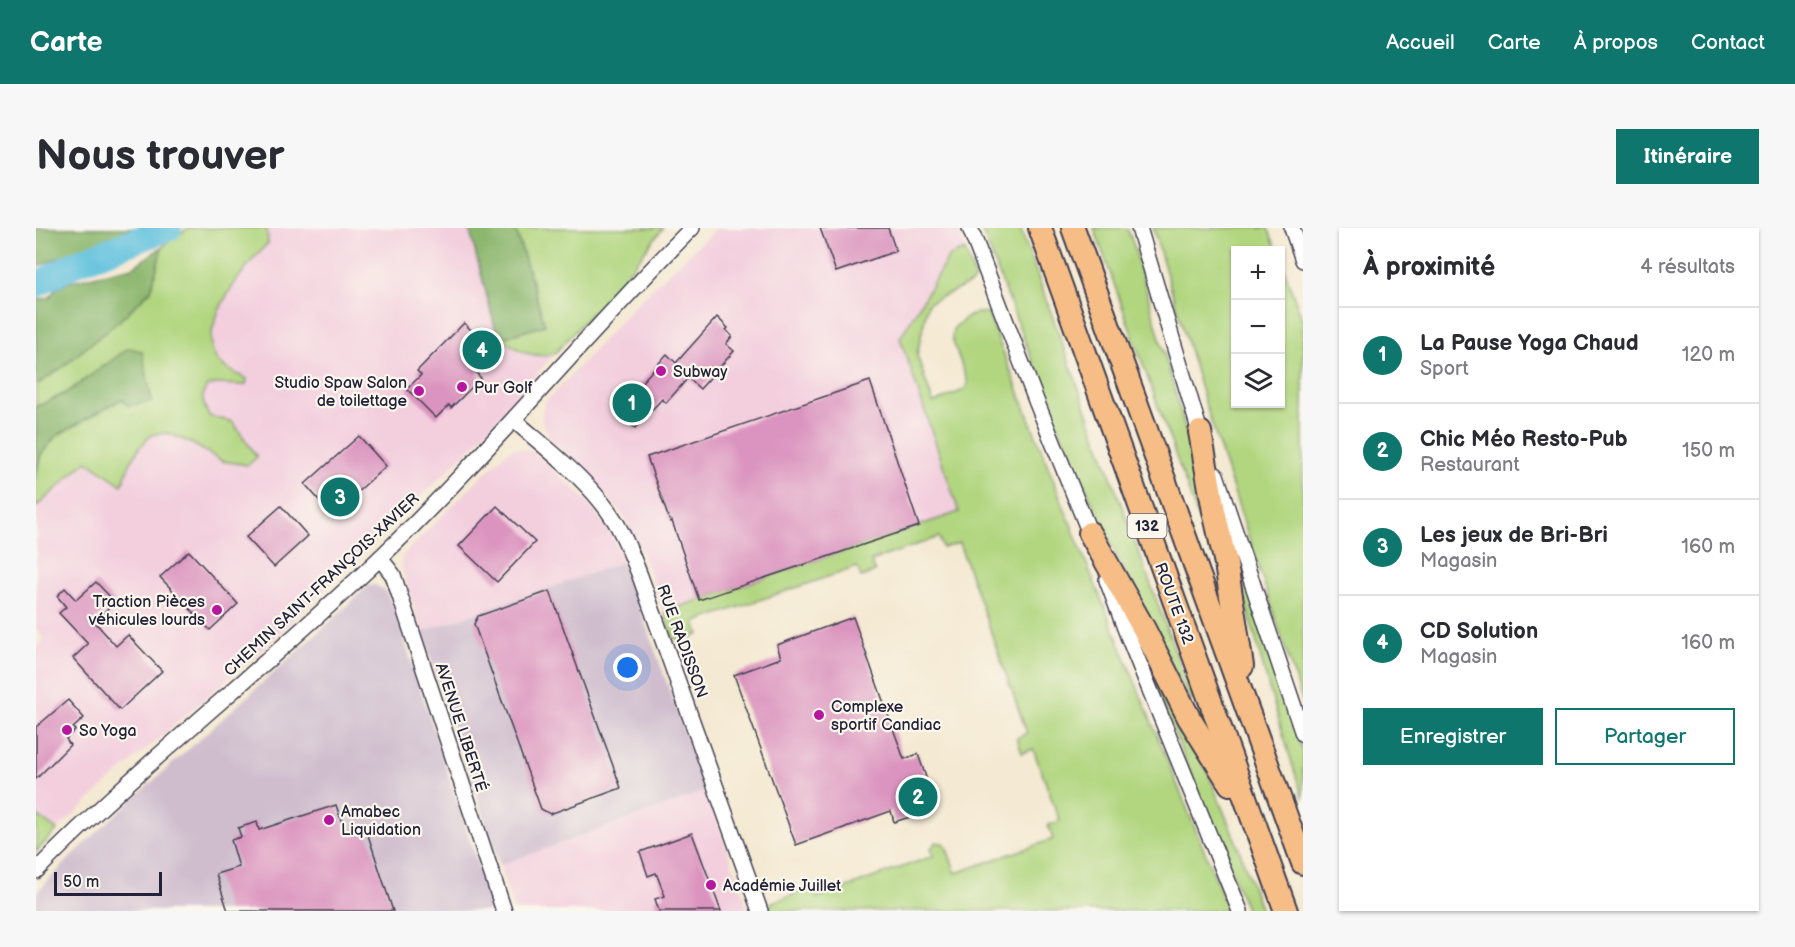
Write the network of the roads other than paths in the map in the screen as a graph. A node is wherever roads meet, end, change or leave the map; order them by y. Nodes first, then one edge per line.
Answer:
1 (677, 228) edge
2 (692, 228) edge
3 (970, 228) edge
4 (1040, 228) edge
5 (1073, 228) edge
6 (1139, 228) edge
7 (1292, 228) edge
8 (1303, 260) edge
9 (640, 281) junction
10 (514, 420) junction
11 (1200, 432) junction
12 (1090, 533) junction
13 (380, 558) junction
14 (1250, 717) junction
15 (1303, 734) edge
16 (1254, 823) junction
17 (1303, 863) edge
18 (36, 871) edge
19 (504, 911) edge
20 (760, 911) edge
21 (1240, 911) edge
22 (1286, 911) edge

1 - 9 street, CHEMIN SAINT-FRANÇOIS-XAVIER
2 - 9 street, CHEMIN SAINT-FRANÇOIS-XAVIER
3 - 12 street
4 - 16 highway, ROUTE 132 / 132
5 - 14 highway, ROUTE 132 / 132
6 - 11 street
7 - 8 street
9 - 10 street, CHEMIN SAINT-FRANÇOIS-XAVIER
10 - 13 street, CHEMIN SAINT-FRANÇOIS-XAVIER
10 - 20 street, RUE RADISSON
11 - 14 highway
11 - 15 street
12 - 16 highway
12 - 21 street
13 - 18 street, CHEMIN SAINT-FRANÇOIS-XAVIER
13 - 19 street, AVENUE LIBERTÉ
14 - 17 highway, ROUTE 132 / 132
16 - 22 highway, ROUTE 132 / 132

